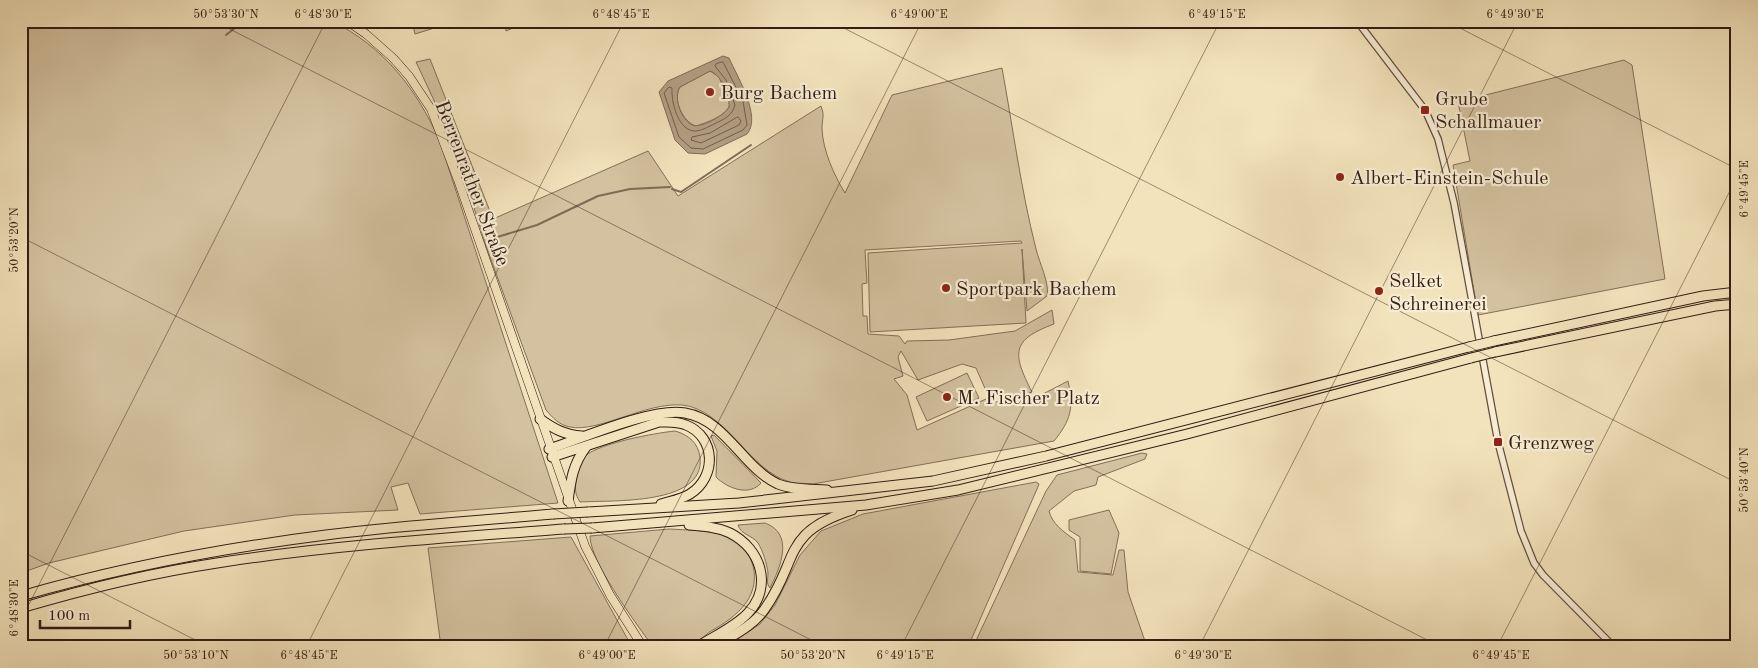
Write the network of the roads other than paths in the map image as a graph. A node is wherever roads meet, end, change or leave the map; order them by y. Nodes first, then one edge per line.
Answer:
1 (347, 21) edge
2 (1357, 21) edge
3 (1737, 292) edge
4 (1737, 304) edge
5 (540, 419) junction
6 (587, 437) junction
7 (586, 447) junction
8 (551, 453) junction
9 (855, 491) junction
10 (568, 501) junction
11 (866, 505) junction
12 (643, 509) junction
13 (671, 522) junction
14 (21, 596) edge
15 (21, 608) edge
16 (644, 646) edge
17 (697, 647) edge
18 (714, 647) edge
19 (1614, 647) edge

1 - 5 main road, Berrenrather Straße
2 - 19 street
3 - 9 highway, bridge
4 - 11 highway, bridge
5 - 6 highway
5 - 8 main road, Berrenrather Straße
6 - 8 highway
6 - 9 highway
7 - 8 highway
7 - 10 highway
7 - 12 highway
8 - 10 main road, Berrenrather Straße
9 - 12 highway
10 - 16 main road, Berrenrather Straße
11 - 13 highway
11 - 18 highway
12 - 14 highway, bridge
13 - 15 highway, bridge
13 - 17 highway

